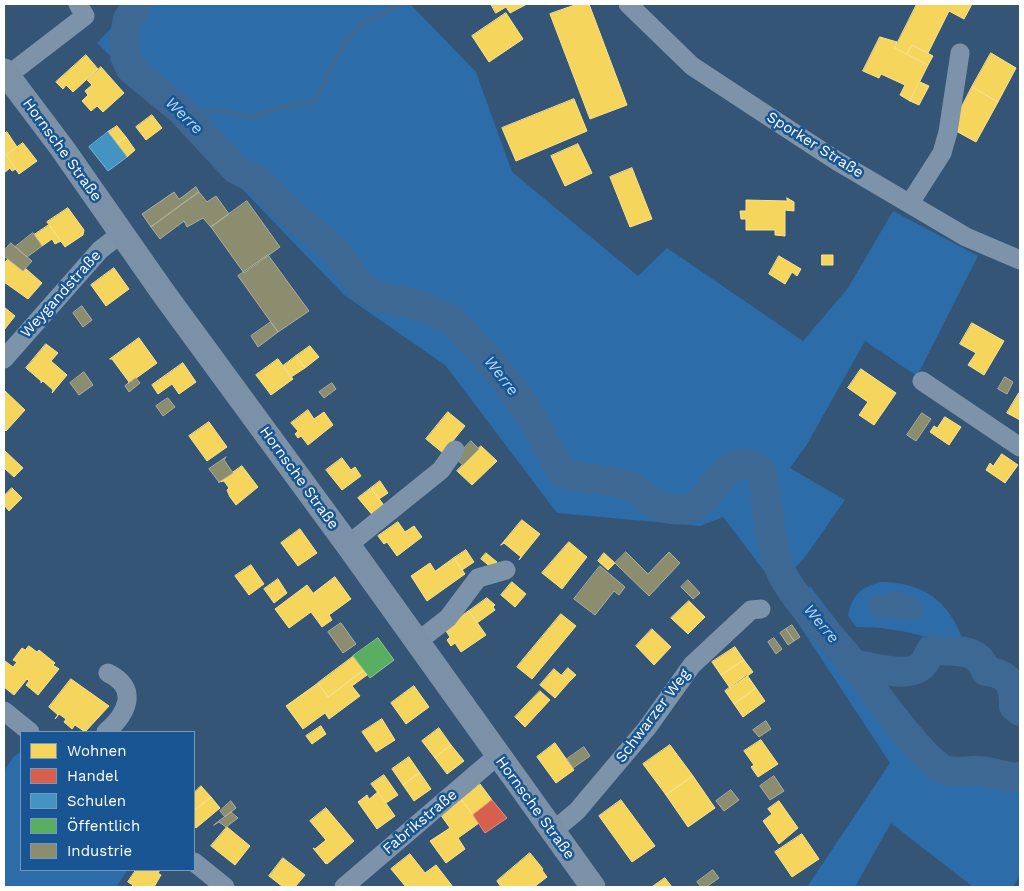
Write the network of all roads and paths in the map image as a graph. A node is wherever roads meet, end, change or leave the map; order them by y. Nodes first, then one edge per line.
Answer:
1 (78, 4) edge
2 (628, 4) edge
3 (960, 53) dead end
4 (5, 74) edge
5 (910, 203) junction
6 (122, 225) junction
7 (1020, 260) edge
8 (4, 358) edge
9 (922, 382) dead end
10 (1020, 447) edge
11 (455, 450) dead end
12 (348, 545) junction
13 (506, 570) dead end
14 (761, 609) dead end
15 (417, 642) junction
16 (108, 674) dead end
17 (4, 711) edge
18 (29, 731) edge
19 (107, 731) edge
20 (497, 756) junction
21 (552, 832) junction
22 (195, 863) edge
23 (225, 887) edge
24 (344, 887) edge
25 (593, 887) edge

1 - 4 street
2 - 5 street, Sporker Straße
3 - 5 street
4 - 6 main road, Hornsche Straße
5 - 7 street, Sporker Straße
6 - 8 street, Weygandstraße
6 - 12 main road, Hornsche Straße
9 - 10 street
11 - 12 street
12 - 15 main road, Hornsche Straße
13 - 15 street
14 - 21 street, Schwarzer Weg
15 - 20 main road, Hornsche Straße
16 - 19 street
17 - 18 street
20 - 21 main road, Hornsche Straße
20 - 24 street, Fabrikstraße
21 - 25 main road, Hornsche Straße
22 - 23 street

